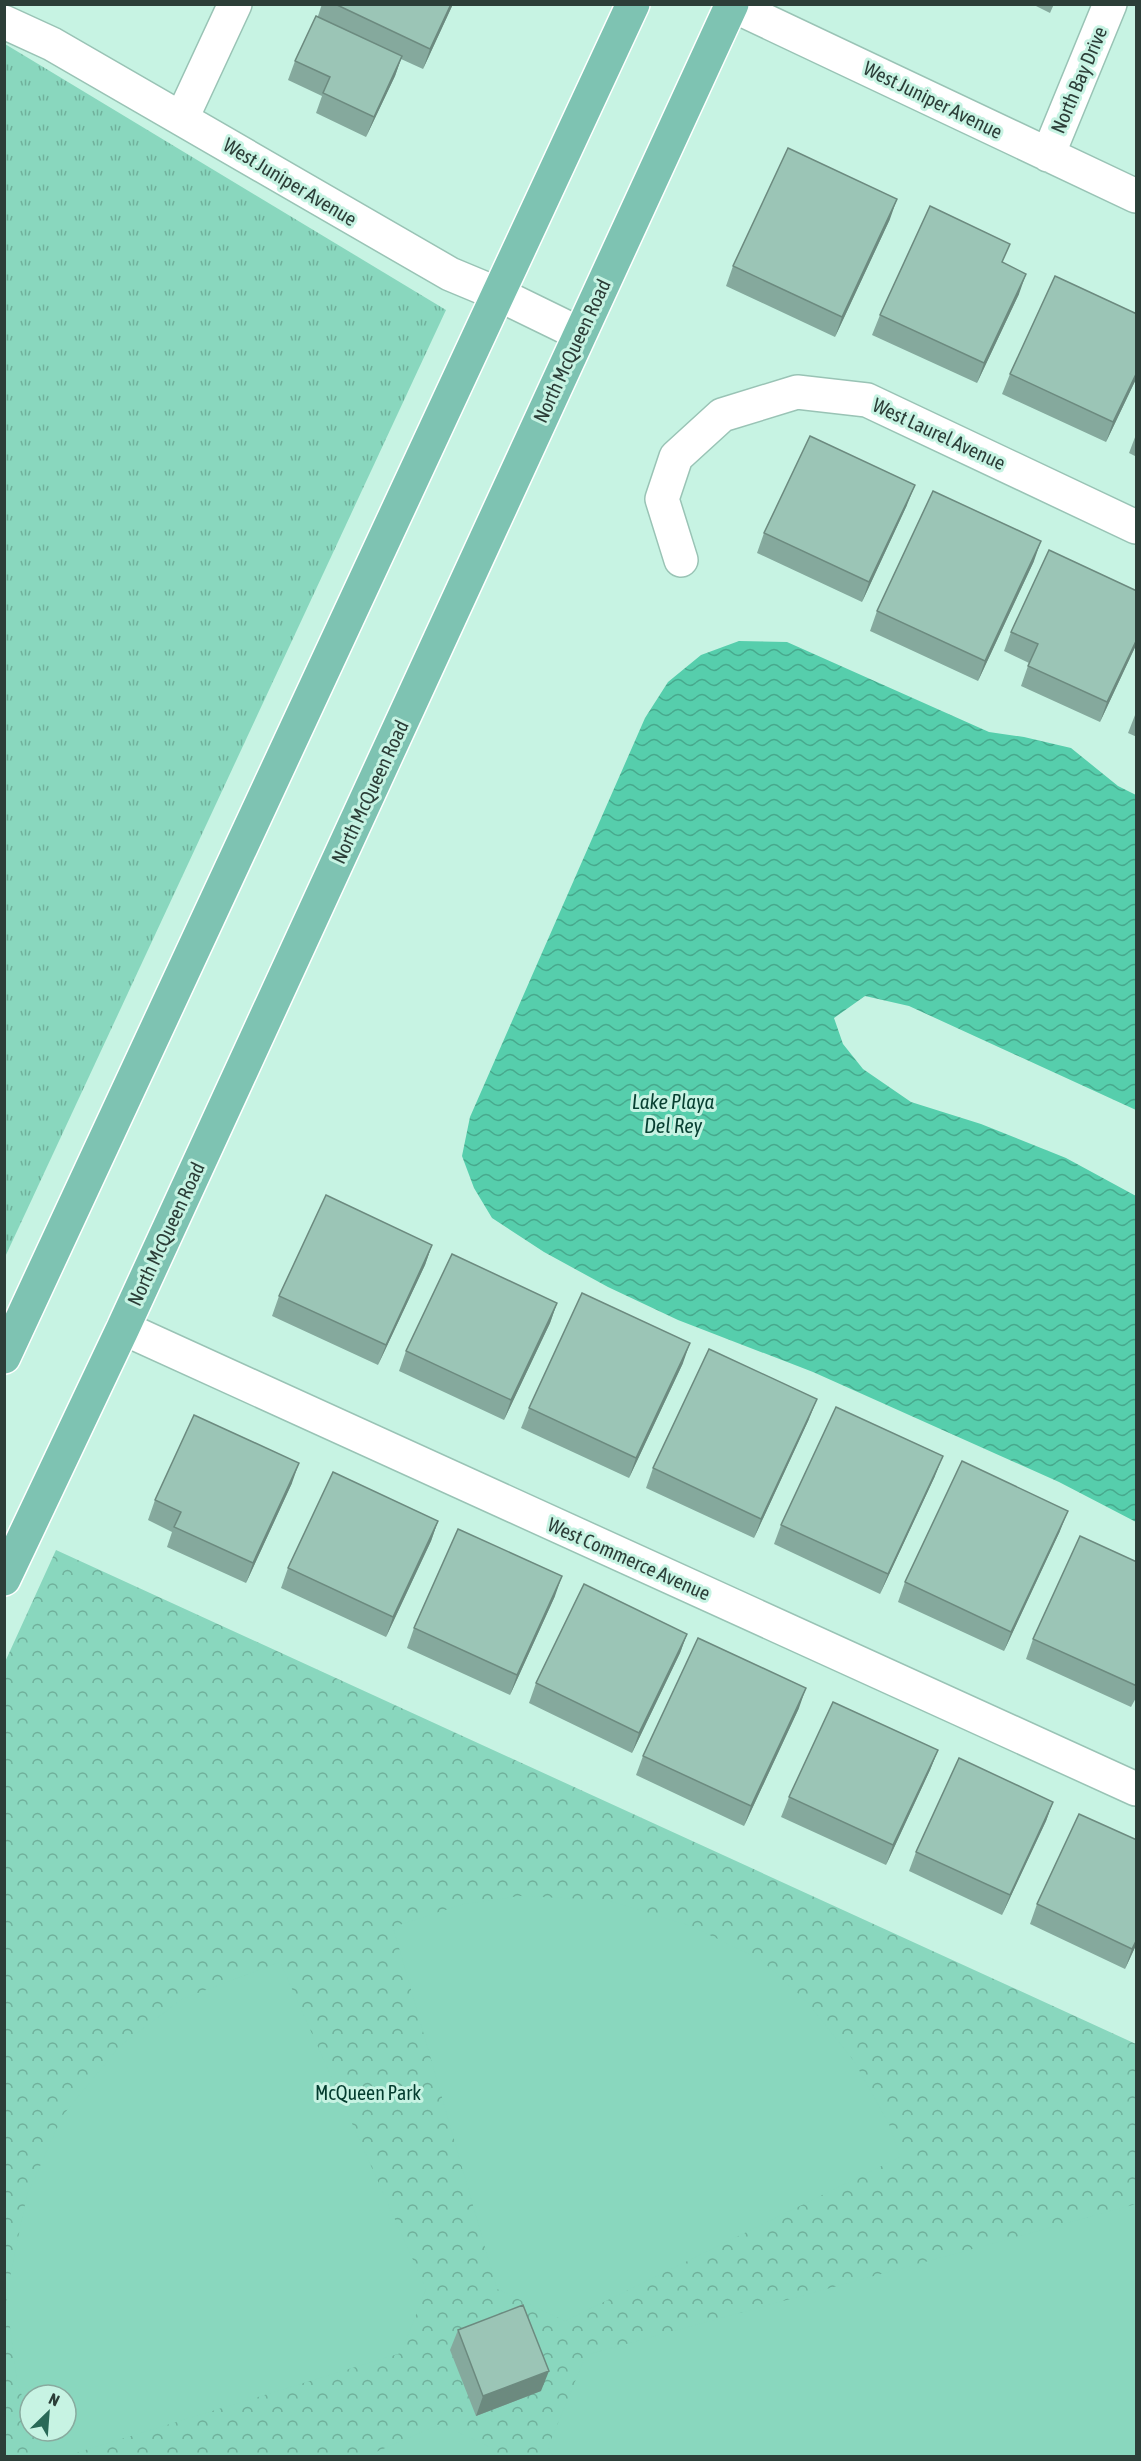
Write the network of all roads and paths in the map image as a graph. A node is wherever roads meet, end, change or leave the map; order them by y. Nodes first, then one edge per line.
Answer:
1 (235, 4) edge
2 (633, 4) edge
3 (1110, 4) edge
4 (731, 5) edge
5 (4, 22) edge
6 (182, 118) junction
7 (1048, 155) junction
8 (1137, 196) edge
9 (498, 294) junction
10 (580, 334) junction
11 (1137, 527) edge
12 (681, 560) dead end
13 (123, 1328) junction
14 (4, 1357) edge
15 (4, 1579) edge
16 (1137, 1790) edge

1 - 6 street
2 - 9 main road
3 - 7 street, North Bay Drive
4 - 7 street, West Juniper Avenue
4 - 10 main road, North McQueen Road
5 - 6 street, West Juniper Avenue
6 - 9 street, West Juniper Avenue
7 - 8 street, West Juniper Avenue
9 - 10 street, West Juniper Avenue
9 - 14 main road
10 - 13 main road, North McQueen Road
11 - 12 street, West Laurel Avenue
13 - 15 main road, North McQueen Road
13 - 16 street, West Commerce Avenue

